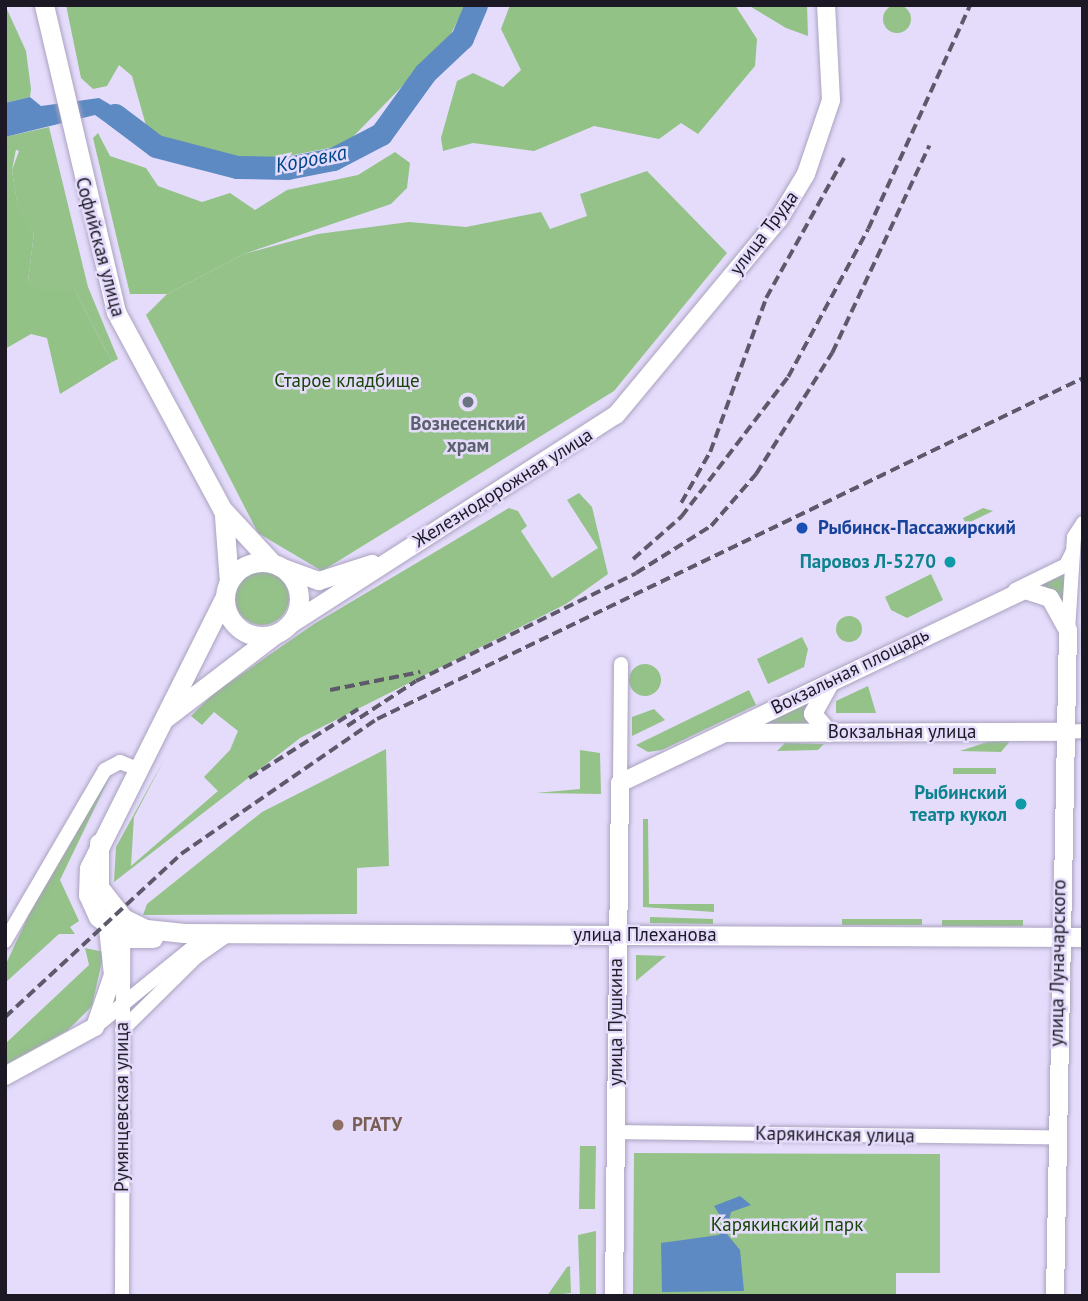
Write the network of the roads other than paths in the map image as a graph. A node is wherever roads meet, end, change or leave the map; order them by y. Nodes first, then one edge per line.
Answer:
1 (44, 5) edge
2 (826, 5) edge
3 (608, 422) joint
4 (222, 509) junction
5 (1083, 523) edge
6 (1073, 548) junction
7 (398, 553) junction
8 (277, 565) junction
9 (227, 589) junction
10 (998, 598) junction
11 (282, 629) junction
12 (1068, 630) junction
13 (621, 664) dead end
14 (840, 677) junction
15 (161, 722) junction
16 (1064, 732) junction
17 (1083, 732) edge
18 (721, 733) junction
19 (829, 733) junction
20 (136, 769) junction
21 (620, 783) junction
22 (118, 928) junction
23 (208, 935) junction
24 (228, 935) junction
25 (617, 935) junction
26 (1058, 937) junction
27 (1083, 937) edge
28 (5, 941) edge
29 (124, 1000) junction
30 (94, 1027) junction
31 (122, 1030) junction
32 (5, 1076) edge
33 (615, 1132) junction
34 (1055, 1137) junction
35 (122, 1296) edge
36 (614, 1296) edge
37 (1055, 1296) edge

1 - 4 main road, Софийская улица
2 - 3 street, улица Труда
3 - 7 street, Железнодорожная улица
4 - 8 main road, Софийская улица
4 - 9 main road, Софийская улица
5 - 6 street
6 - 10 street
6 - 12 street
7 - 8 street, Железнодорожная улица
7 - 11 street, Железнодорожная улица
8 - 9 main road
8 - 11 main road
9 - 11 main road
9 - 15 main road, Железнодорожная улица
10 - 12 street, Вокзальная площадь
10 - 14 street, Вокзальная площадь
11 - 15 main road, Железнодорожная улица
12 - 16 street, улица Луначарского
13 - 21 street, улица Пушкина
14 - 18 street, Вокзальная площадь
14 - 19 street
15 - 20 main road, Железнодорожная улица
16 - 17 street, Вокзальная улица
16 - 19 street, Вокзальная улица
16 - 26 street, улица Луначарского
18 - 19 street, Вокзальная улица
18 - 21 street, Вокзальная площадь
20 - 22 main road, Железнодорожная улица
20 - 28 street
21 - 25 street, улица Пушкина
22 - 23 main road, улица Плеханова
22 - 29 street, Румянцевская улица
22 - 30 street, Румянцевская улица
23 - 24 main road, улица Плеханова
23 - 29 street
24 - 25 main road, улица Плеханова
24 - 31 street
25 - 26 main road, улица Плеханова
25 - 33 street, улица Пушкина
26 - 27 main road, улица Плеханова
26 - 34 street, улица Луначарского
29 - 30 street
29 - 31 street, Румянцевская улица
30 - 32 street
31 - 35 street, Румянцевская улица
33 - 34 street, Карякинская улица
33 - 36 street, улица Пушкина
34 - 37 street, улица Луначарского

